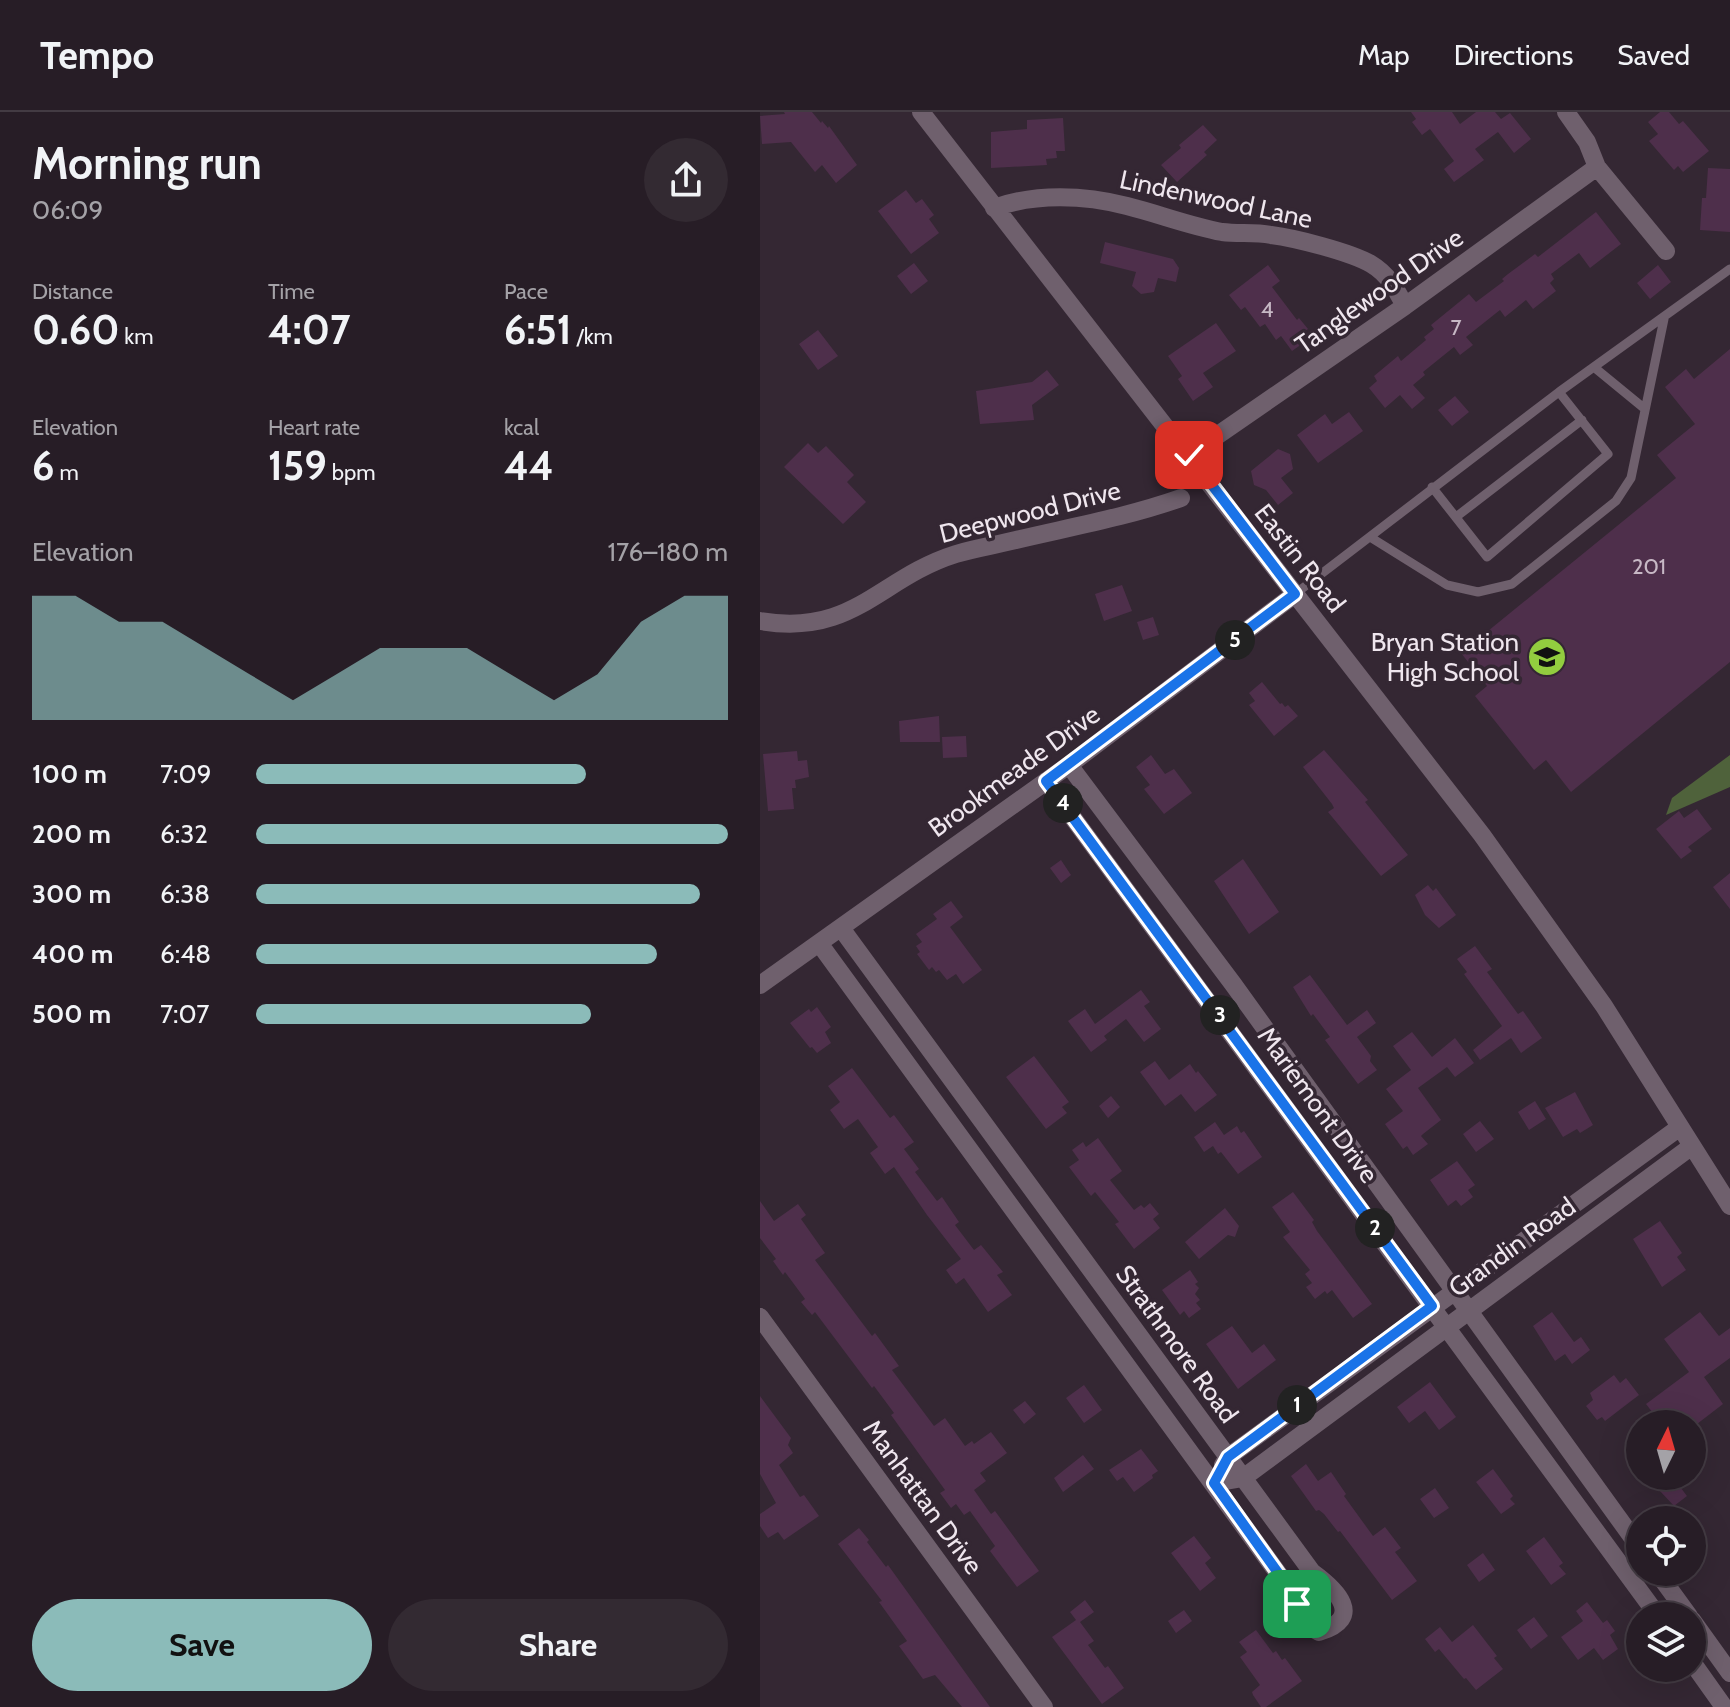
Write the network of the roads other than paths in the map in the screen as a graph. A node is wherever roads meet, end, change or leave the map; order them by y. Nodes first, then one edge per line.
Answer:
1 (921, 112) edge
2 (1566, 112) edge
3 (1597, 167) junction
4 (994, 208) junction
5 (1666, 251) dead end
6 (1730, 269) edge
7 (1405, 306) junction
8 (1664, 319) junction
9 (1595, 368) junction
10 (1559, 392) junction
11 (1645, 409) junction
12 (1582, 420) junction
13 (1189, 455) junction
14 (1432, 487) junction
15 (1181, 498) dead end
16 (1456, 517) junction
17 (1370, 537) junction
18 (1295, 594) junction
19 (760, 621) edge
20 (1069, 765) junction
21 (1046, 781) junction
22 (841, 928) junction
23 (819, 943) junction
24 (1233, 984) junction
25 (760, 985) edge
26 (1210, 1001) junction
27 (1680, 1127) junction
28 (1692, 1146) junction
29 (1730, 1206) edge
30 (1454, 1290) junction
31 (1432, 1306) junction
32 (1470, 1311) junction
33 (760, 1317) edge
34 (1447, 1327) junction
35 (1228, 1457) junction
36 (1243, 1478) junction
37 (1214, 1483) junction
38 (1626, 1528) edge
39 (1648, 1602) edge
40 (1706, 1640) edge
41 (1730, 1673) edge
42 (1706, 1682) edge
43 (1044, 1707) edge
44 (1724, 1707) edge

1 - 4 street, Eastin Road
2 - 3 street
3 - 5 street
3 - 7 street, Tanglewood Drive
4 - 7 street, Lindenwood Lane
4 - 13 street, Eastin Road
6 - 8 lane
7 - 13 street, Tanglewood Drive
8 - 9 lane
8 - 11 lane
9 - 10 lane
9 - 11 lane
10 - 12 lane
10 - 14 lane
11 - 17 lane
12 - 16 lane
12 - 16 lane
13 - 18 street, Eastin Road
14 - 16 lane
14 - 17 lane
15 - 19 street, Deepwood Drive
17 - 18 lane
18 - 20 street, Brookmeade Drive
18 - 27 street, Eastin Road
20 - 21 street, Brookmeade Drive
20 - 24 street, Mariemont Drive
21 - 22 street, Brookmeade Drive
21 - 26 street, Mariemont Drive
22 - 23 street, Brookmeade Drive
22 - 35 street, Strathmore Road
23 - 25 street, Brookmeade Drive
23 - 37 street, Strathmore Road
24 - 26 street
24 - 30 street, Mariemont Drive
26 - 31 street, Mariemont Drive
27 - 28 street, Eastin Road
27 - 30 street, Grandin Road
28 - 29 street, Eastin Road
28 - 32 street, Grandin Road
30 - 31 street, Grandin Road
30 - 32 street, Mariemont Drive
31 - 34 street, Mariemont Drive
31 - 35 street, Grandin Road
32 - 34 street, Grandin Road
32 - 38 street, Mariemont Drive
33 - 43 street, Manhattan Drive
34 - 36 street, Grandin Road
34 - 39 street, Mariemont Drive
35 - 36 street, Strathmore Road
35 - 37 street, Grandin Road
36 - 37 street, Grandin Road
36 - 37 street, Strathmore Road
40 - 41 street
42 - 44 street

